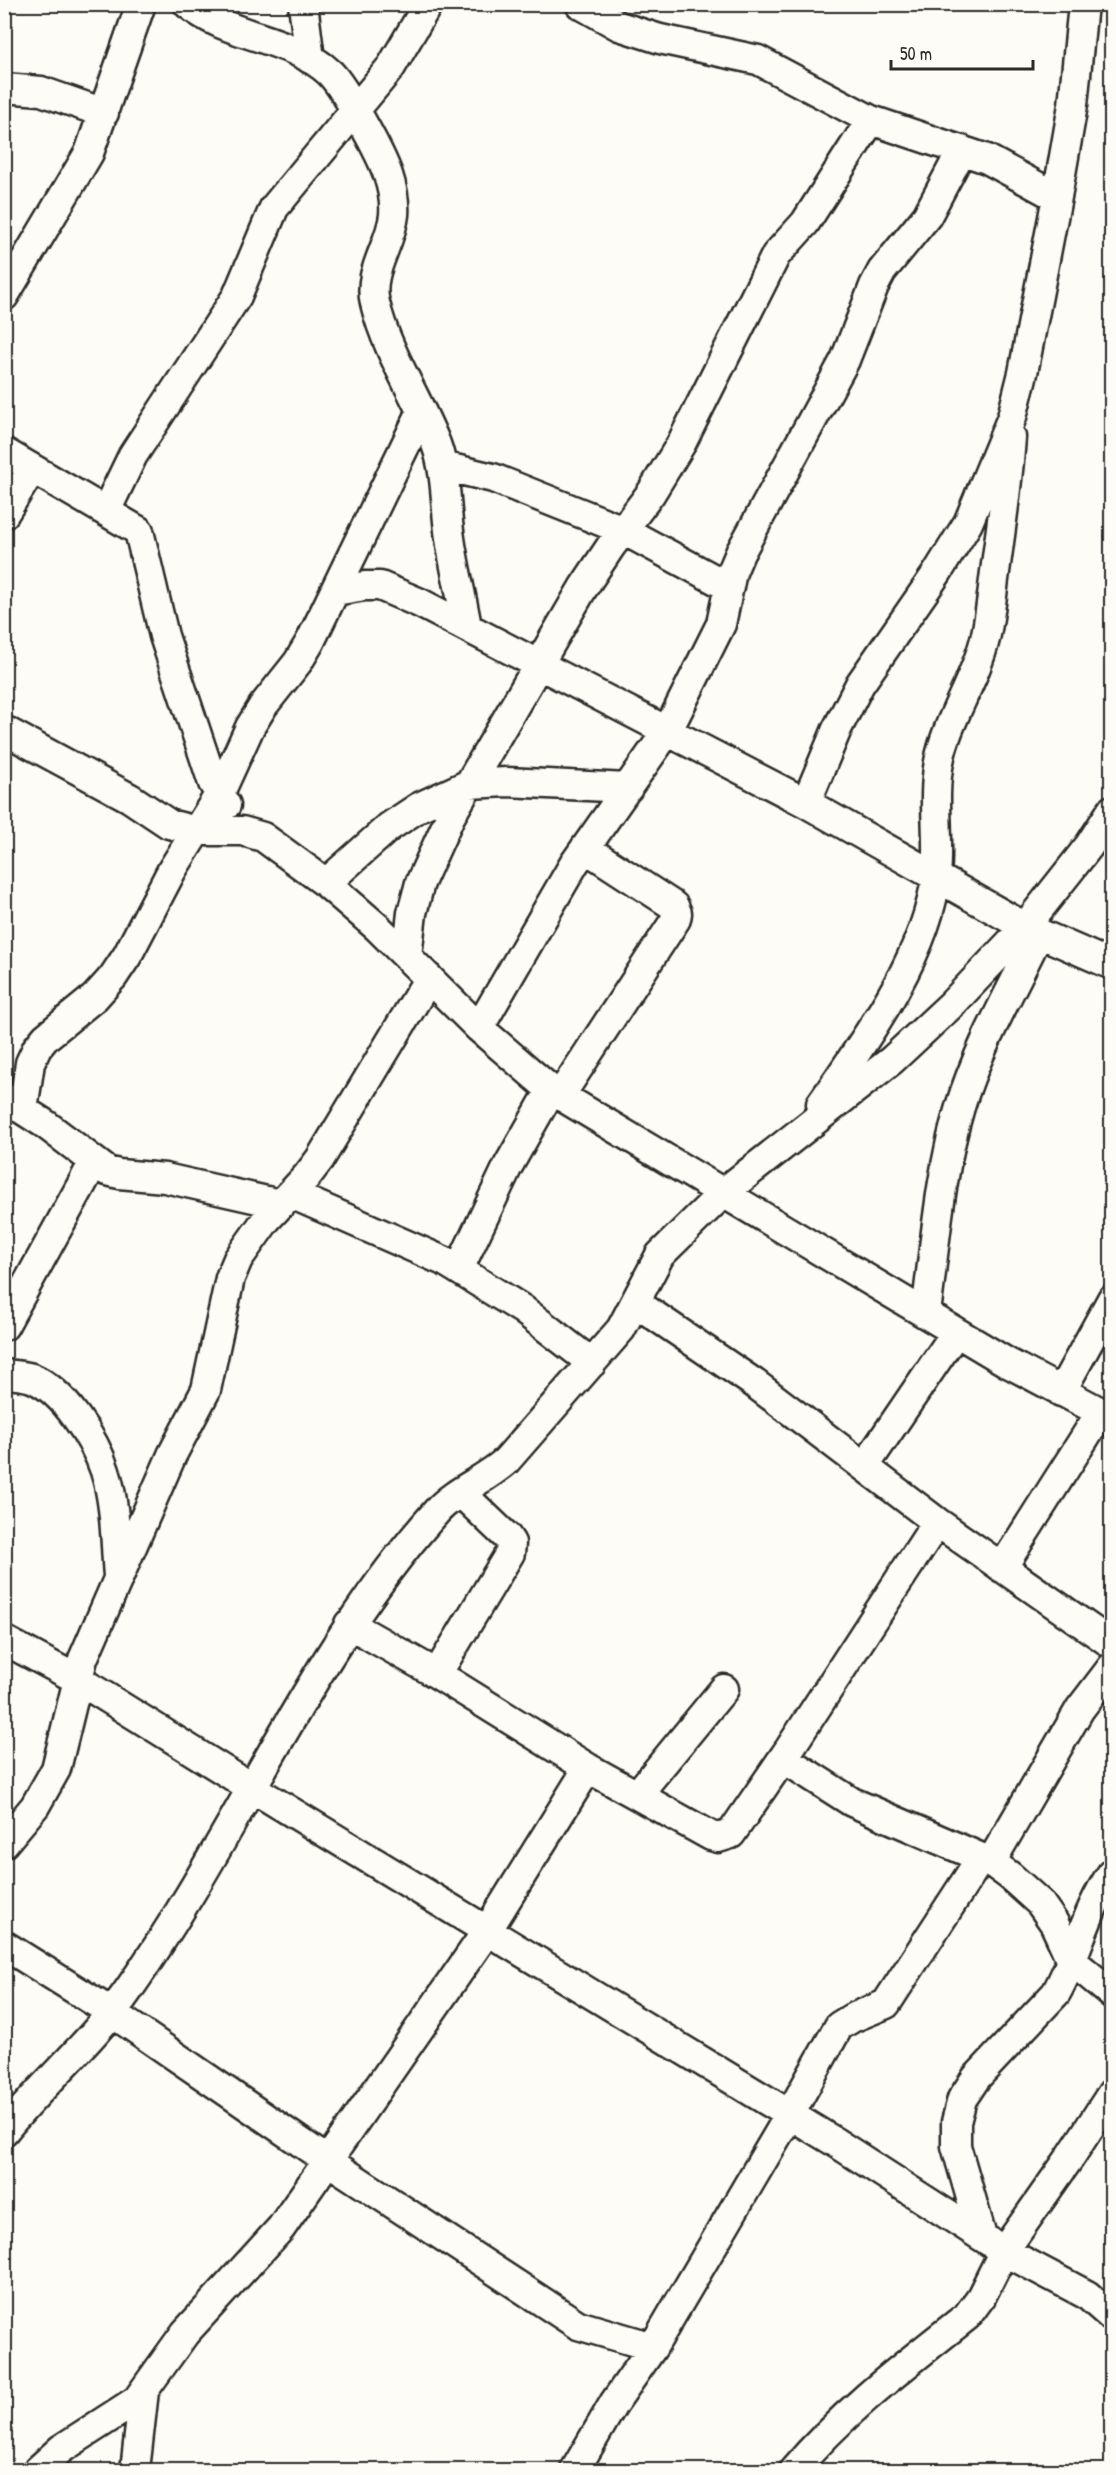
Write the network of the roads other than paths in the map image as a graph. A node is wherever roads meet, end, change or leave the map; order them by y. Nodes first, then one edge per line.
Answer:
1 (141, 4) edge
2 (188, 4) edge
3 (303, 4) edge
4 (428, 4) edge
5 (580, 4) edge
6 (1083, 4) edge
7 (310, 59) junction
8 (4, 88) edge
9 (355, 111) junction
10 (104, 113) junction
11 (871, 120) junction
12 (962, 150) junction
13 (1057, 197) junction
14 (4, 296) edge
15 (421, 413) junction
16 (1012, 417) junction
17 (4, 452) edge
18 (443, 466) junction
19 (32, 469) junction
20 (106, 511) junction
21 (4, 514) edge
22 (623, 530) junction
23 (729, 587) junction
24 (335, 591) junction
25 (467, 627) junction
26 (540, 663) junction
27 (4, 730) edge
28 (668, 730) junction
29 (469, 784) junction
30 (628, 788) junction
31 (219, 795) junction
32 (806, 803) junction
33 (1112, 810) edge
34 (197, 831) junction
35 (252, 832) junction
36 (585, 848) junction
37 (936, 876) junction
38 (326, 883) junction
39 (1032, 930) junction
40 (407, 956) junction
41 (1112, 964) edge
42 (429, 978) junction
43 (479, 1028) junction
44 (556, 1093) junction
45 (14, 1103) edge
46 (803, 1130) junction
47 (94, 1162) junction
48 (724, 1192) junction
49 (285, 1199) junction
50 (459, 1269) junction
51 (1112, 1299) edge
52 (636, 1304) junction
53 (926, 1314) junction
54 (4, 1326) edge
55 (956, 1332) junction
56 (591, 1363) junction
57 (4, 1374) edge
58 (1061, 1392) junction
59 (1106, 1415) edge
60 (866, 1466) junction
61 (461, 1493) junction
62 (937, 1522) junction
63 (1002, 1568) junction
64 (118, 1579) junction
65 (349, 1624) junction
66 (4, 1640) edge
67 (1112, 1644) edge
68 (1112, 1667) edge
69 (437, 1674) junction
70 (77, 1679) junction
71 (724, 1689) dead end
72 (783, 1758) junction
73 (588, 1768) junction
74 (252, 1788) junction
75 (638, 1795) junction
76 (4, 1843) edge
77 (986, 1860) junction
78 (1112, 1873) edge
79 (487, 1931) junction
80 (4, 1945) edge
81 (1071, 1960) junction
82 (1112, 1994) edge
83 (111, 2012) junction
84 (1112, 2093) edge
85 (790, 2114) junction
86 (4, 2131) edge
87 (327, 2161) junction
88 (993, 2243) junction
89 (1112, 2317) edge
90 (653, 2347) junction
91 (144, 2391) junction
92 (38, 2470) edge
93 (135, 2470) edge
94 (574, 2470) edge
95 (794, 2470) edge

1 - 10 street
2 - 7 street
3 - 7 street
4 - 9 street
5 - 11 street
6 - 13 street
7 - 9 street
8 - 10 street
9 - 15 street
9 - 20 street
10 - 14 street
11 - 12 street
11 - 22 street
12 - 13 street
12 - 23 street
13 - 16 street
15 - 18 street
15 - 24 street
16 - 32 street
16 - 37 street
17 - 19 street
18 - 22 street
18 - 25 street
19 - 20 street
19 - 21 street
20 - 31 street
22 - 23 street
22 - 26 street
23 - 28 street
24 - 25 street
24 - 31 street
25 - 26 street
26 - 28 street
26 - 29 street
27 - 34 street
28 - 30 street
28 - 32 street
29 - 30 street
29 - 38 street
29 - 40 street
30 - 36 street
31 - 34 street
31 - 35 street
32 - 37 street
33 - 39 street
34 - 35 street
34 - 45 street
35 - 38 street
36 - 43 street
36 - 44 street
37 - 39 street
37 - 46 street
38 - 40 street
39 - 41 street
39 - 46 street
39 - 53 street
40 - 42 street
42 - 43 street
42 - 49 street
43 - 44 street
44 - 48 street
44 - 50 street
45 - 47 street
46 - 48 street
47 - 49 street
47 - 54 street
48 - 52 street
48 - 53 street
49 - 50 street
49 - 64 street
50 - 56 street
51 - 58 street
52 - 56 street
52 - 60 street
53 - 55 street
55 - 58 street
55 - 60 street
56 - 61 street
57 - 64 street
58 - 59 street
59 - 63 street
60 - 62 street
61 - 65 street
61 - 69 street
62 - 63 street
62 - 72 street
63 - 67 street
64 - 70 street
65 - 69 street
65 - 74 street
66 - 70 street
68 - 77 street
69 - 73 street
70 - 74 street
70 - 76 street
71 - 75 street
72 - 75 street
72 - 77 street
73 - 75 street
73 - 79 street
74 - 79 street
74 - 83 street
77 - 81 street
77 - 85 street
78 - 81 street
79 - 85 street
79 - 87 street
80 - 83 street
81 - 82 street
81 - 88 street
83 - 86 street
83 - 87 street
84 - 88 street
85 - 88 street
85 - 90 street
87 - 90 street
87 - 91 street
88 - 89 street
88 - 95 street
90 - 94 street
91 - 92 street
91 - 93 street

